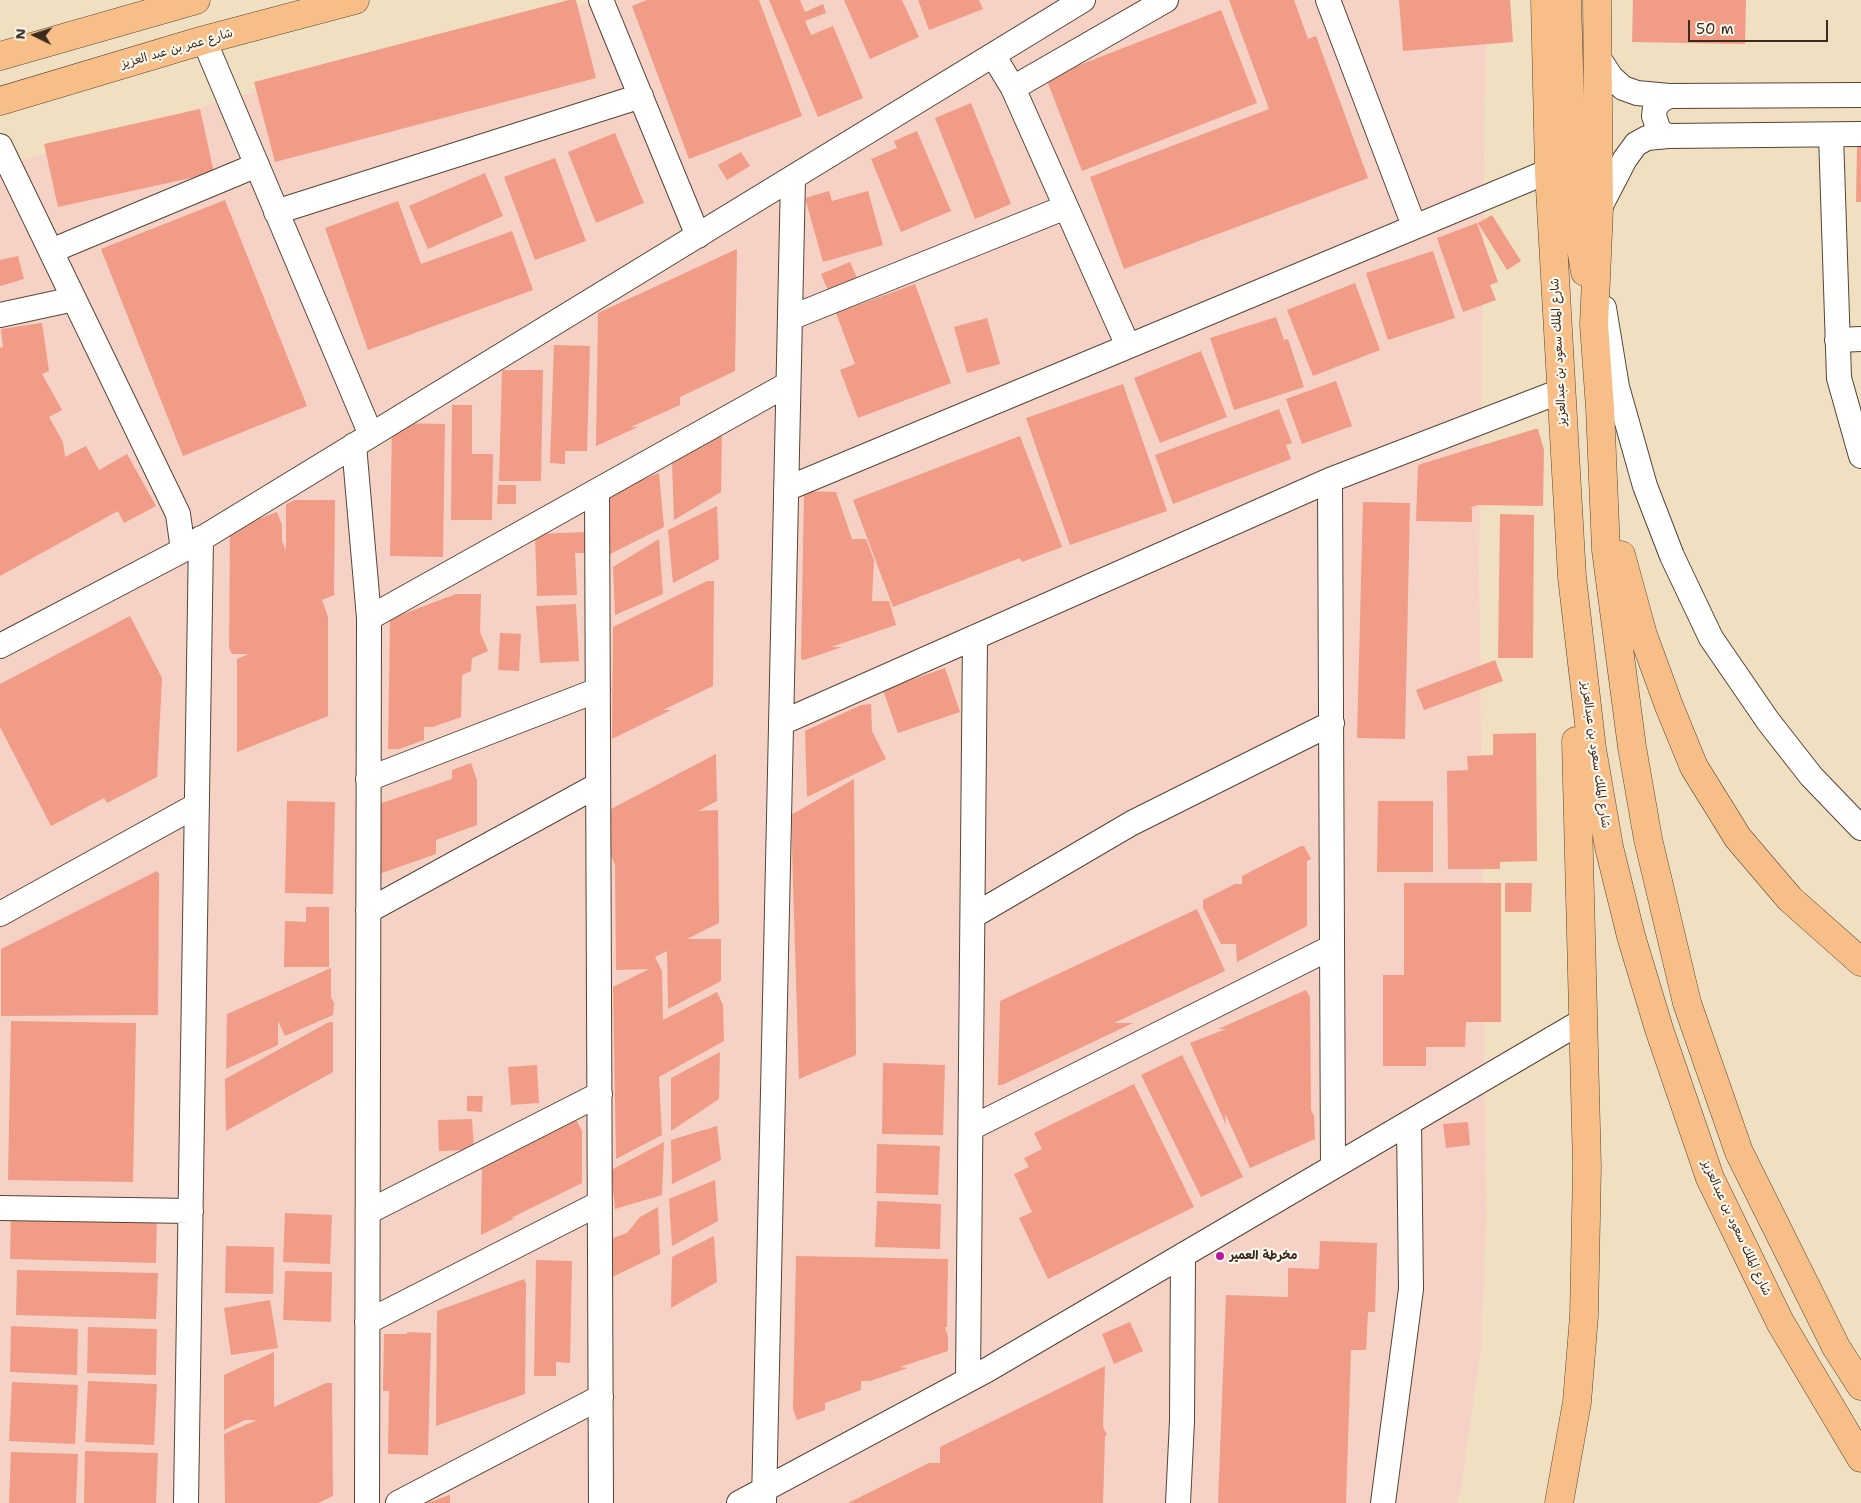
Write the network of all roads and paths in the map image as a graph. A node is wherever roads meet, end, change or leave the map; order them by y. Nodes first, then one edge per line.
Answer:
1 (196, 0) edge
2 (322, 0) edge
3 (355, 0) edge
4 (601, 0) edge
5 (1083, 0) edge
6 (1166, 0) edge
7 (1328, 0) edge
8 (1597, 0) edge
9 (1550, 4) edge
10 (283, 19) junction
11 (204, 40) junction
12 (993, 55) junction
13 (0, 56) edge
14 (1598, 57) junction
15 (1013, 88) junction
16 (1861, 95) edge
17 (641, 96) junction
18 (1669, 96) junction
19 (0, 101) edge
20 (1861, 134) edge
21 (1831, 135) junction
22 (1668, 136) junction
23 (0, 146) edge
24 (257, 165) junction
25 (1549, 170) junction
26 (793, 178) junction
27 (1066, 207) junction
28 (1599, 209) junction
29 (276, 212) junction
30 (1414, 226) junction
31 (698, 236) junction
32 (1598, 250) junction
33 (51, 251) junction
34 (74, 299) junction
35 (0, 315) edge
36 (790, 318) junction
37 (1594, 325) junction
38 (1861, 339) edge
39 (1837, 340) junction
40 (1128, 346) junction
41 (788, 384) junction
42 (1561, 391) junction
43 (1600, 408) junction
44 (362, 440) junction
45 (1861, 456) edge
46 (1330, 480) junction
47 (786, 489) junction
48 (597, 491) junction
49 (192, 544) junction
50 (1572, 578) junction
51 (369, 618) junction
52 (975, 637) junction
53 (0, 646) edge
54 (598, 690) junction
55 (1332, 722) junction
56 (781, 723) junction
57 (368, 779) junction
58 (598, 785) junction
59 (197, 805) junction
60 (1861, 828) edge
61 (368, 911) junction
62 (0, 914) edge
63 (972, 916) junction
64 (1332, 948) junction
65 (1861, 962) edge
66 (1584, 1020) junction
67 (600, 1094) junction
68 (1409, 1122) junction
69 (970, 1128) junction
70 (1333, 1167) junction
71 (600, 1203) junction
72 (0, 1208) edge
73 (191, 1211) junction
74 (368, 1212) junction
75 (1183, 1255) junction
76 (367, 1322) junction
77 (968, 1380) junction
78 (1861, 1386) edge
79 (601, 1397) junction
80 (1861, 1458) edge
81 (764, 1496) edge
82 (186, 1503) edge
83 (367, 1503) edge
84 (398, 1503) edge
85 (601, 1503) edge
86 (740, 1503) edge
87 (1178, 1503) edge
88 (1383, 1503) edge
89 (1559, 1503) edge

1 - 13 main road
2 - 10 street
3 - 10 main road, شارع عمر بن عبد العزيز
4 - 17 street
5 - 12 street
6 - 15 street
7 - 30 street
8 - 14 main road
9 - 25 main road, شارع الملك سعود بن عبدالعزيز
9 - 37 main road
10 - 11 main road, شارع عمر بن عبد العزيز
11 - 19 main road, شارع عمر بن عبد العزيز
11 - 24 street
12 - 15 street
12 - 26 street
14 - 18 street
14 - 28 main road
15 - 27 street
16 - 18 street
17 - 29 street
17 - 31 street
18 - 22 street
20 - 21 street
21 - 22 street
21 - 39 street
22 - 28 street
23 - 33 street
24 - 29 street
24 - 33 street
25 - 30 street
25 - 42 main road, شارع الملك سعود بن عبدالعزيز
26 - 31 street
26 - 36 street
27 - 36 street
27 - 40 street
28 - 32 main road
29 - 44 street
30 - 40 street
31 - 44 street
32 - 37 main road
32 - 60 street
33 - 34 street
34 - 35 street
34 - 49 street
36 - 41 street
37 - 43 main road
38 - 39 street
39 - 45 street
40 - 47 street
41 - 47 street
41 - 48 street
42 - 46 street
42 - 50 main road, شارع الملك سعود بن عبدالعزيز
43 - 65 main road
43 - 78 main road
44 - 49 street
44 - 51 street
46 - 52 street
46 - 55 street
47 - 56 street
48 - 51 street
48 - 54 street
49 - 53 street
49 - 59 street
50 - 66 main road
50 - 80 main road, شارع الملك سعود بن عبدالعزيز
51 - 57 street
52 - 56 street
52 - 63 street
54 - 57 street
54 - 58 street
55 - 63 street
55 - 64 street
56 - 81 street
57 - 61 street
58 - 61 street
58 - 67 street
59 - 62 street
59 - 73 street
61 - 74 street
63 - 69 street
64 - 69 street
64 - 70 street
66 - 68 street
66 - 89 main road
67 - 71 street
67 - 74 street
68 - 70 street
68 - 88 street
69 - 77 street
70 - 75 street
71 - 76 street
71 - 79 street
72 - 73 street
73 - 82 street
74 - 76 street
75 - 77 street
75 - 87 street
76 - 83 street
77 - 81 street
79 - 84 street
79 - 85 street
81 - 86 street

